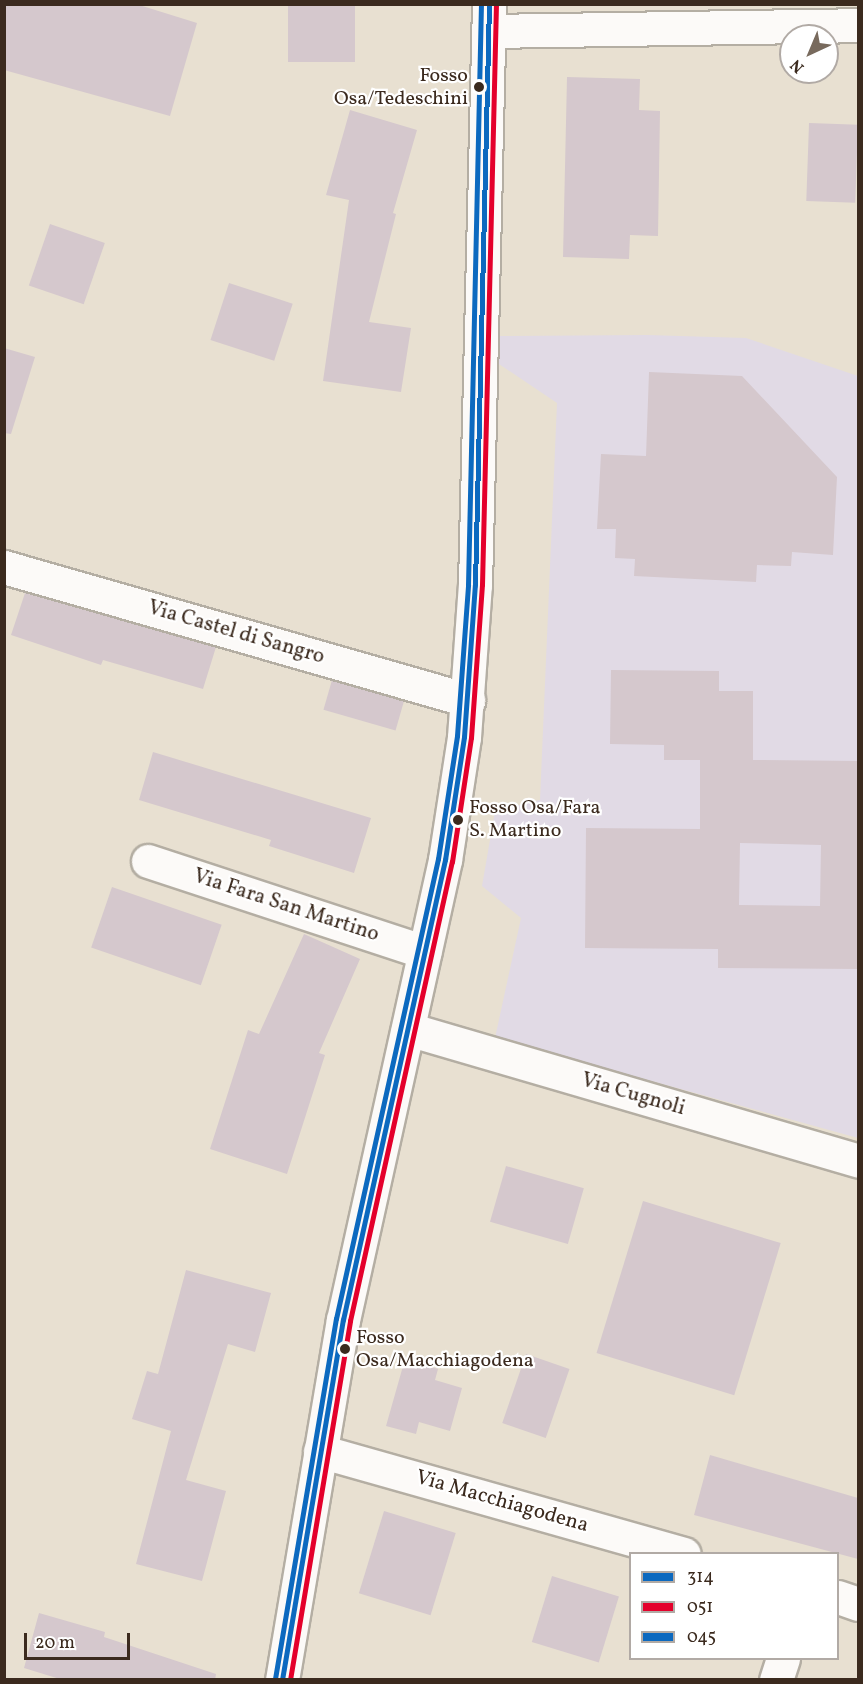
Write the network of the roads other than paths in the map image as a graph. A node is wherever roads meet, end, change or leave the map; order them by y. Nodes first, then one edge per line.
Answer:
1 (488, 18) edge
2 (858, 25) edge
3 (4, 567) edge
4 (468, 700) junction
5 (148, 861) dead end
6 (424, 952) junction
7 (408, 1029) junction
8 (858, 1161) edge
9 (320, 1451) junction
10 (677, 1552) edge
11 (839, 1598) edge
12 (858, 1604) edge
13 (783, 1660) edge
14 (282, 1680) edge
15 (776, 1680) edge

1 - 2 street
1 - 4 street
3 - 4 street, Via Castel di Sangro
4 - 6 street
5 - 6 street, Via Fara San Martino
6 - 7 street
7 - 8 street, Via Cugnoli
7 - 9 street
9 - 10 street, Via Macchiagodena
9 - 14 street
11 - 12 street
13 - 15 street

